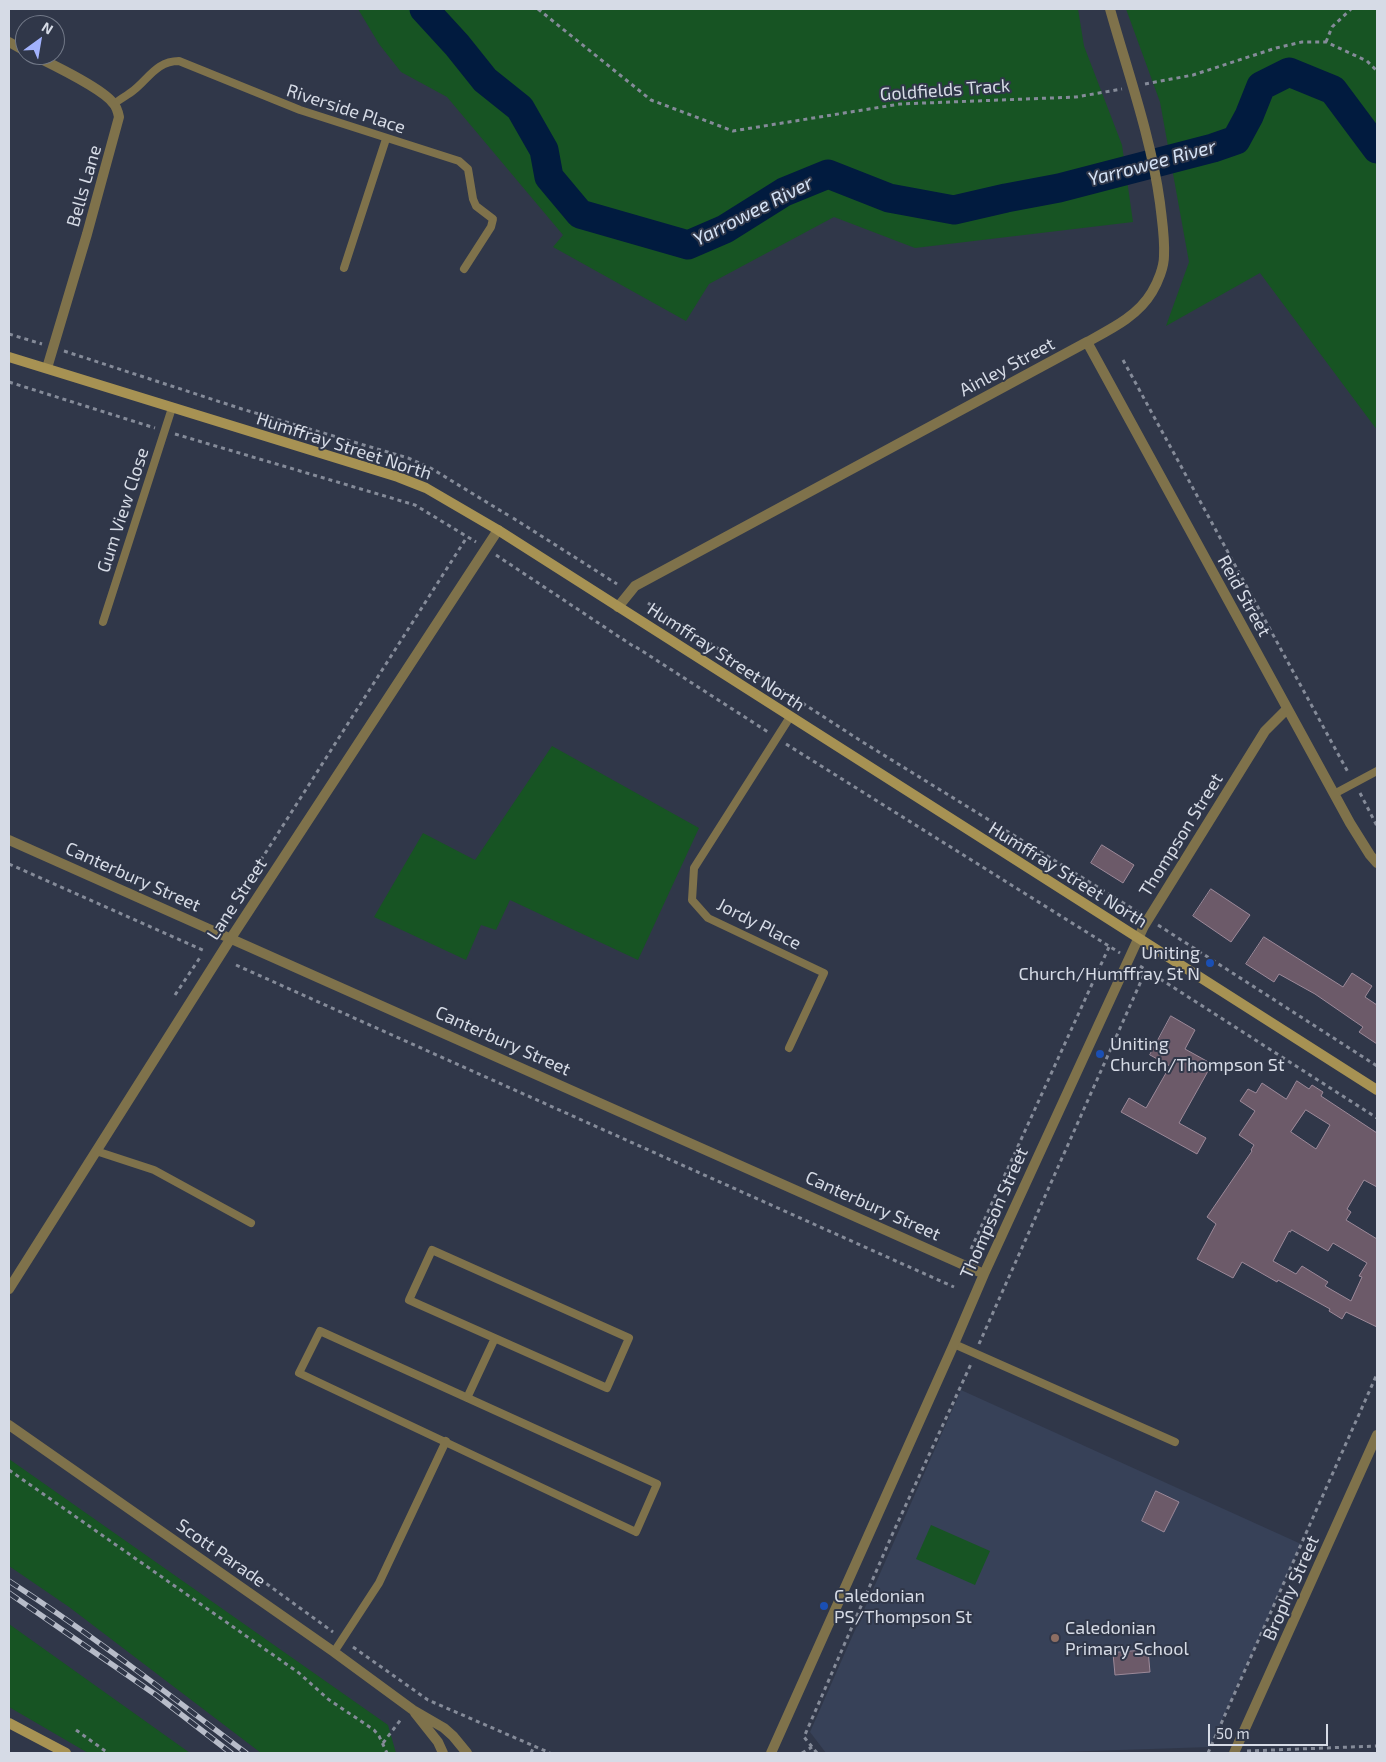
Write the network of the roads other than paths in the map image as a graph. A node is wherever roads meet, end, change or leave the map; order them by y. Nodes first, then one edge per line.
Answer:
1 (1110, 9) edge
2 (51, 65) edge
3 (114, 104) junction
4 (386, 139) junction
5 (344, 268) dead end
6 (464, 269) dead end
7 (1087, 342) junction
8 (9, 357) edge
9 (47, 368) junction
10 (172, 408) junction
11 (498, 530) junction
12 (618, 607) junction
13 (103, 622) dead end
14 (1287, 710) junction
15 (790, 717) junction
16 (1377, 771) edge
17 (1334, 794) junction
18 (9, 840) edge
19 (1377, 863) edge
20 (230, 938) junction
21 (1138, 938) junction
22 (789, 1048) dead end
23 (1377, 1090) edge
24 (96, 1151) junction
25 (251, 1223) dead end
26 (984, 1274) junction
27 (9, 1289) edge
28 (495, 1338) junction
29 (954, 1344) junction
30 (467, 1398) junction
31 (9, 1425) edge
32 (1377, 1435) edge
33 (446, 1441) junction
34 (1175, 1442) dead end
35 (334, 1652) junction
36 (413, 1710) junction
37 (9, 1724) edge
38 (51, 1753) edge
39 (66, 1753) edge
40 (443, 1753) edge
41 (467, 1753) edge
42 (771, 1753) edge
43 (1234, 1753) edge

1 - 7 street, Ainley Street
2 - 3 street
3 - 4 lane, Riverside Place
3 - 9 street, Bells Lane
4 - 5 lane
4 - 6 lane, Riverside Place
7 - 12 street, Ainley Street
7 - 14 street, Reid Street
8 - 9 street, Humffray Street North
9 - 10 street, Humffray Street North
10 - 11 street, Humffray Street North
10 - 13 lane, Gum View Close
11 - 12 street, Humffray Street North
11 - 20 street, Lane Street
12 - 15 street, Humffray Street North
14 - 17 street, Reid Street
14 - 21 street, Thompson Street
15 - 21 street, Humffray Street North
15 - 22 lane, Jordy Place
16 - 17 lane
17 - 19 street, Reid Street
18 - 20 street, Canterbury Street
20 - 24 street, Lane Street
20 - 26 street, Canterbury Street
21 - 23 street, Humffray Street North
21 - 26 street, Thompson Street
24 - 25 lane
24 - 27 street, Lane Street
26 - 29 street, Thompson Street
28 - 28 lane
28 - 30 lane
29 - 34 lane
29 - 42 street, Thompson Street
30 - 33 lane
30 - 33 lane
31 - 35 street, Scott Parade
32 - 43 street, Brophy Street
33 - 35 lane
35 - 36 street, Scott Parade
36 - 40 street, Scott Parade
36 - 41 street, Scott Parade
37 - 38 street
37 - 39 street

